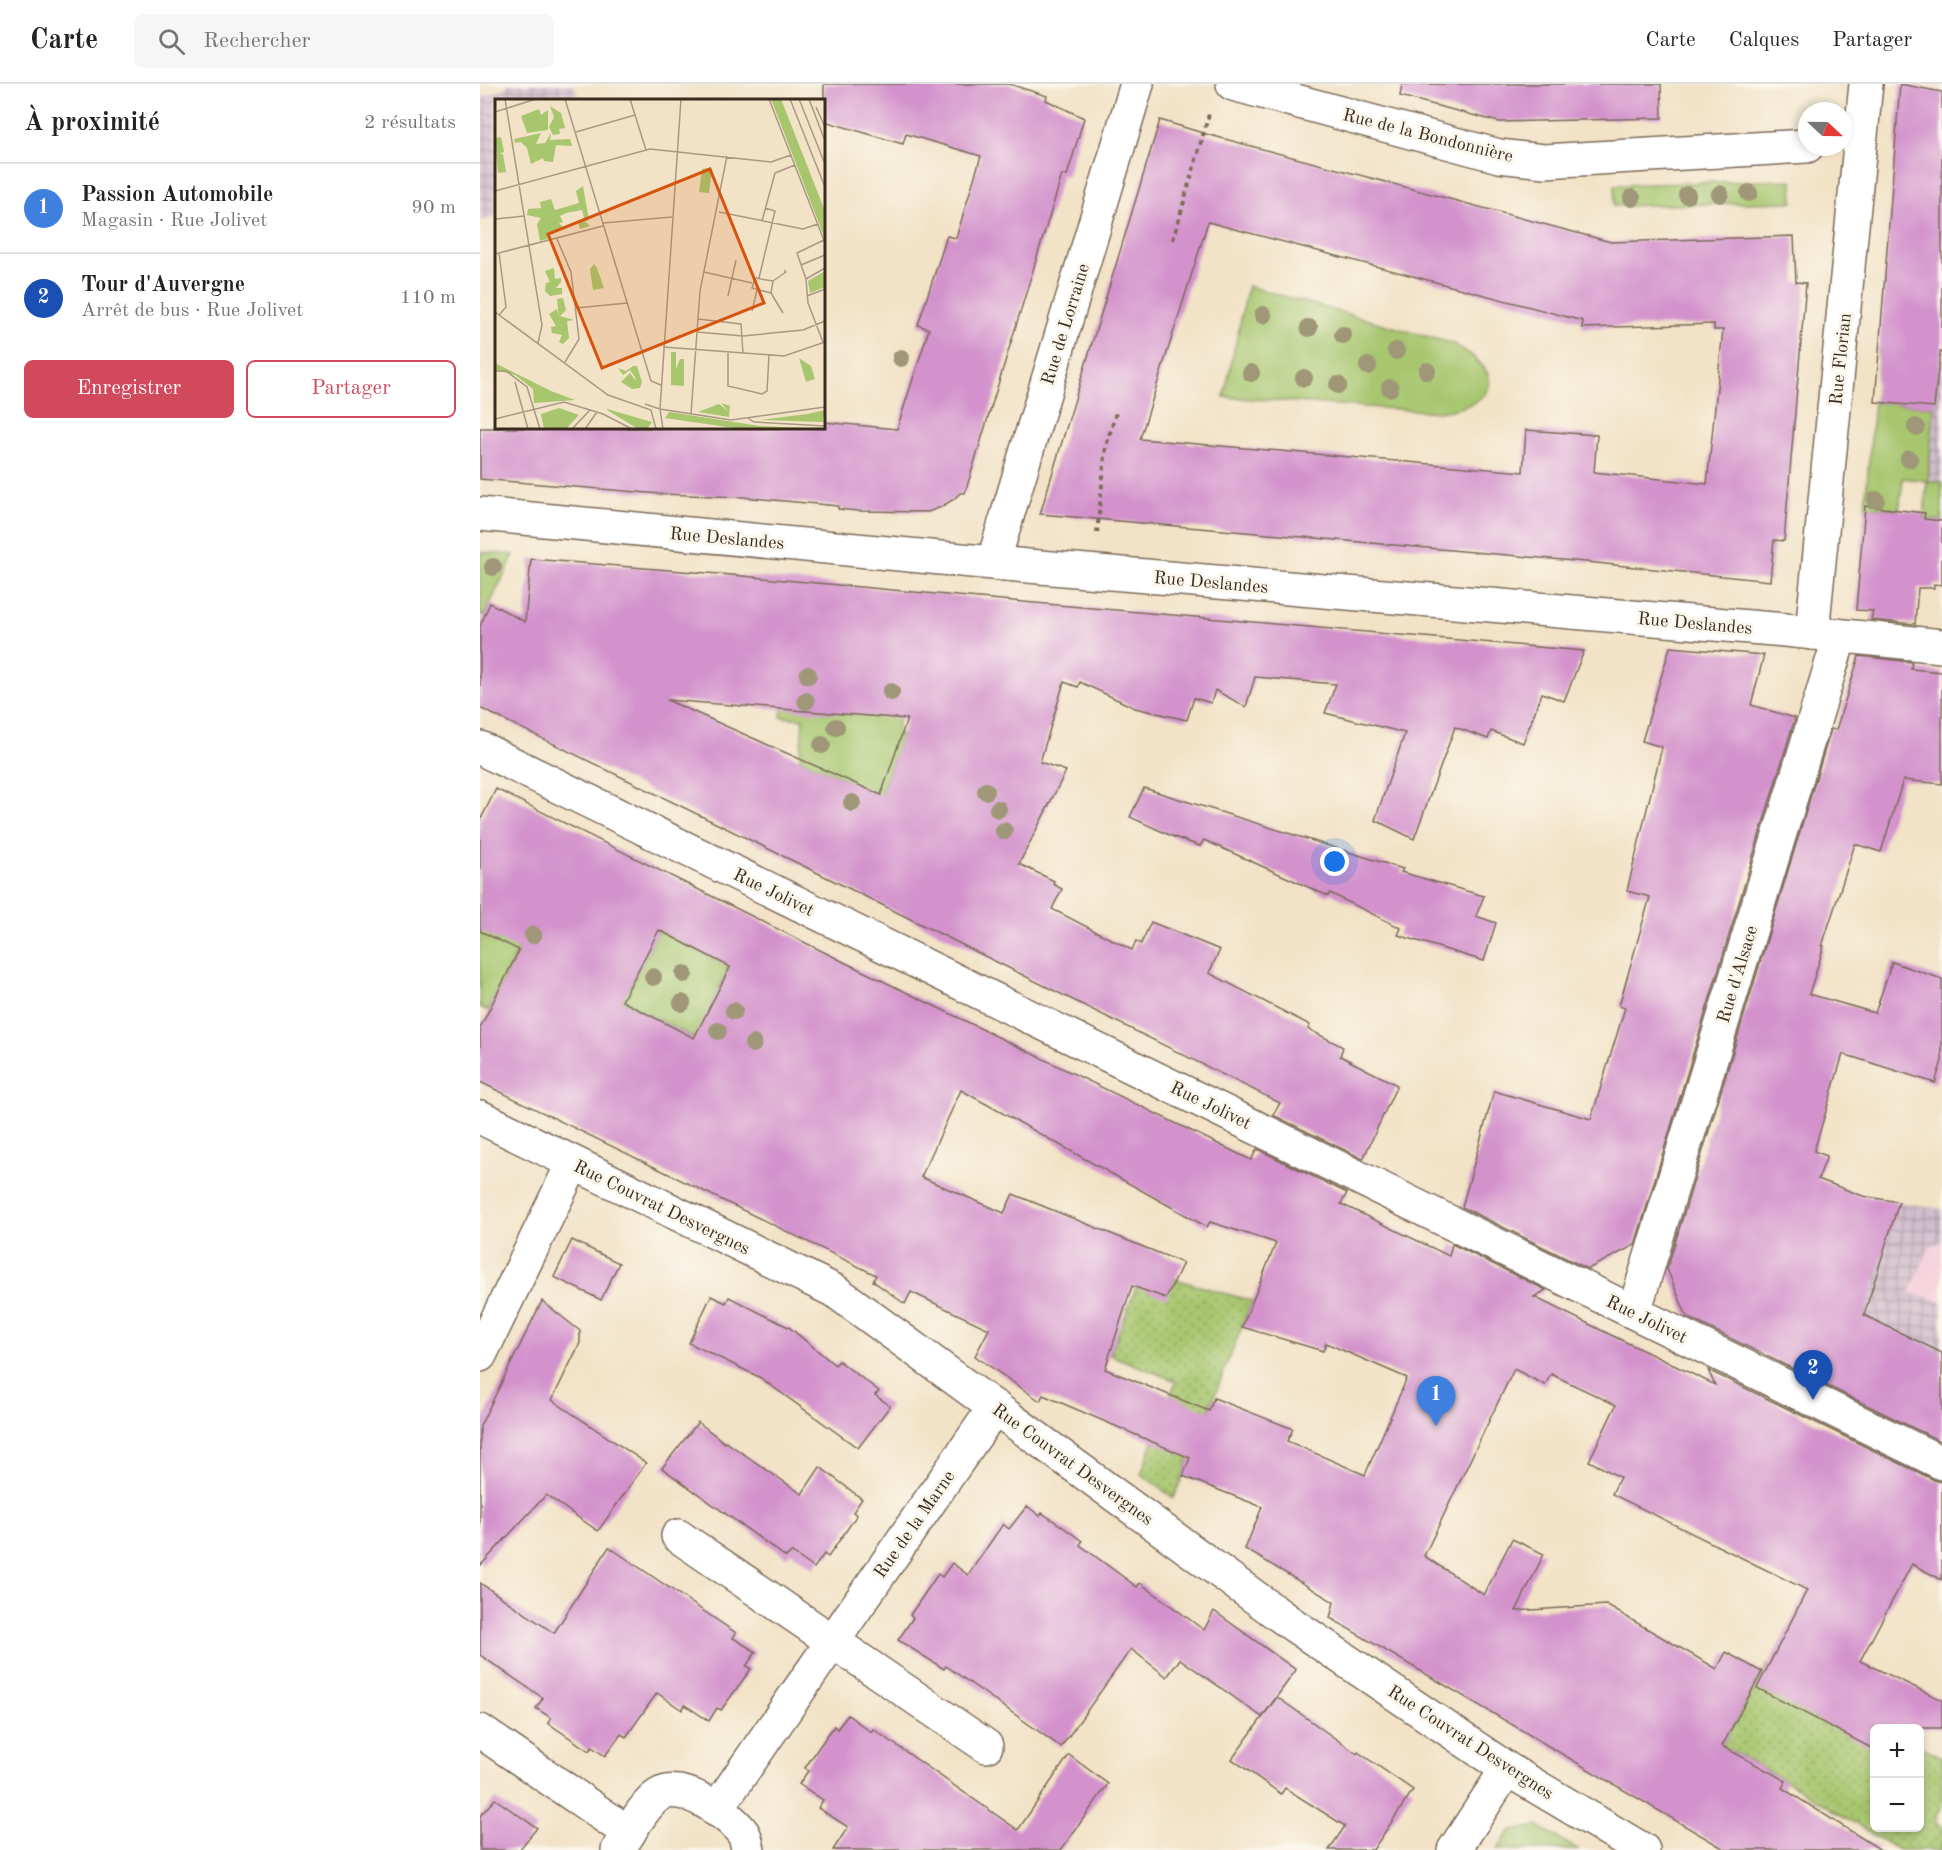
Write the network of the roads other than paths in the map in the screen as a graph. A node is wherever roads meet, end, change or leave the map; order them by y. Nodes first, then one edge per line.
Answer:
1 (1137, 84) edge
2 (1233, 84) edge
3 (1866, 84) edge
4 (1852, 144) edge
5 (1798, 147) edge
6 (1851, 156) edge
7 (480, 514) edge
8 (993, 563) junction
9 (1826, 634) junction
10 (1942, 646) edge
11 (480, 748) edge
12 (480, 1117) edge
13 (573, 1163) junction
14 (1634, 1312) junction
15 (480, 1355) edge
16 (995, 1407) junction
17 (1942, 1463) edge
18 (678, 1536) dead end
19 (832, 1641) junction
20 (480, 1731) edge
21 (986, 1746) dead end
22 (1508, 1769) junction
23 (716, 1810) junction
24 (623, 1842) edge
25 (748, 1850) edge
26 (1454, 1850) edge
27 (1643, 1850) edge

1 - 8 street, Rue de Lorraine
2 - 5 street, Rue de la Bondonnière
3 - 4 street, Rue Florian
6 - 9 street, Rue Florian
7 - 8 street, Rue Deslandes
8 - 9 street, Rue Deslandes
9 - 10 street, Rue Deslandes
9 - 14 street, Rue d'Alsace
11 - 14 street, Rue Jolivet
12 - 13 street, Rue Couvrat Desvergnes
13 - 15 street
13 - 16 street, Rue Couvrat Desvergnes
14 - 17 street, Rue Jolivet
16 - 19 street, Rue de la Marne
16 - 22 street, Rue Couvrat Desvergnes
18 - 19 street
19 - 21 street
19 - 23 street, Rue de la Marne
20 - 24 street
22 - 26 street
22 - 27 street, Rue Couvrat Desvergnes
23 - 24 street
23 - 25 street

